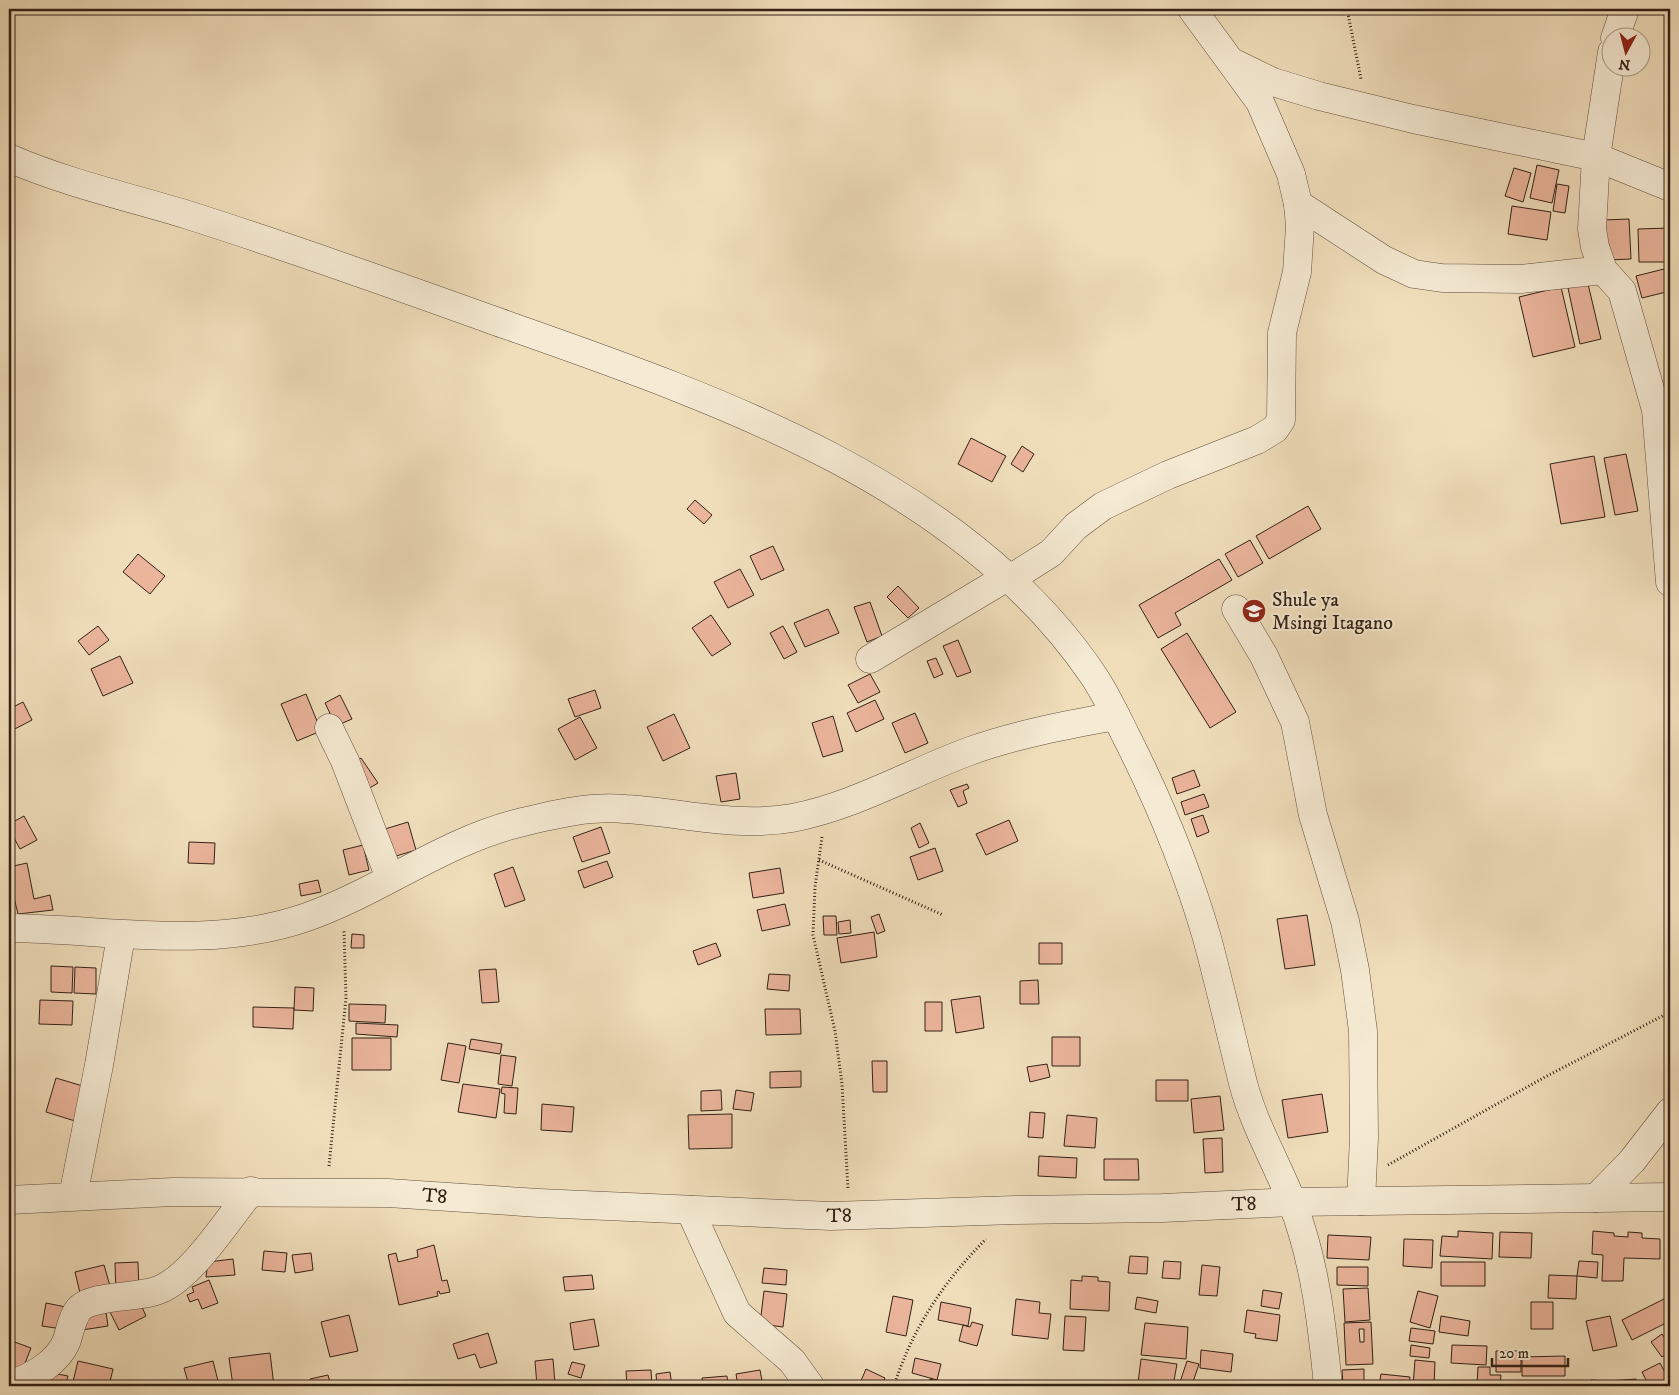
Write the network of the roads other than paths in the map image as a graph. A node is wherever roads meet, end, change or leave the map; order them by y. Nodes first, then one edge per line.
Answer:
1 (1192, 9) edge
2 (1625, 9) edge
3 (1618, 28) edge
4 (1227, 59) junction
5 (1608, 78) edge
6 (1596, 157) junction
7 (9, 158) edge
8 (1670, 187) edge
9 (1298, 204) junction
10 (1603, 270) junction
11 (1665, 444) edge
12 (1008, 578) junction
13 (1670, 582) edge
14 (1236, 609) dead end
15 (870, 659) dead end
16 (1116, 716) junction
17 (329, 728) dead end
18 (390, 878) junction
19 (9, 928) edge
20 (121, 936) junction
21 (1670, 1112) edge
22 (251, 1191) junction
23 (1361, 1191) junction
24 (72, 1196) junction
25 (1670, 1197) edge
26 (1596, 1198) junction
27 (9, 1200) edge
28 (1292, 1202) junction
29 (690, 1210) junction
30 (9, 1386) edge
31 (810, 1386) edge
32 (1328, 1386) edge

1 - 4 street
2 - 3 street
4 - 6 street
4 - 9 street
5 - 6 street
6 - 8 street
6 - 10 street
7 - 12 street
9 - 10 street
9 - 12 street
10 - 11 street
11 - 13 street
12 - 15 street
12 - 16 street
14 - 23 street
16 - 18 street
16 - 28 street
17 - 18 street
18 - 20 street
19 - 20 street
20 - 24 street
21 - 26 street
22 - 24 street, T8
22 - 29 street, T8
22 - 30 street
23 - 26 street, T8
23 - 28 street, T8
24 - 27 street, T8
25 - 26 street, T8
28 - 29 street, T8
28 - 32 street
29 - 31 street

